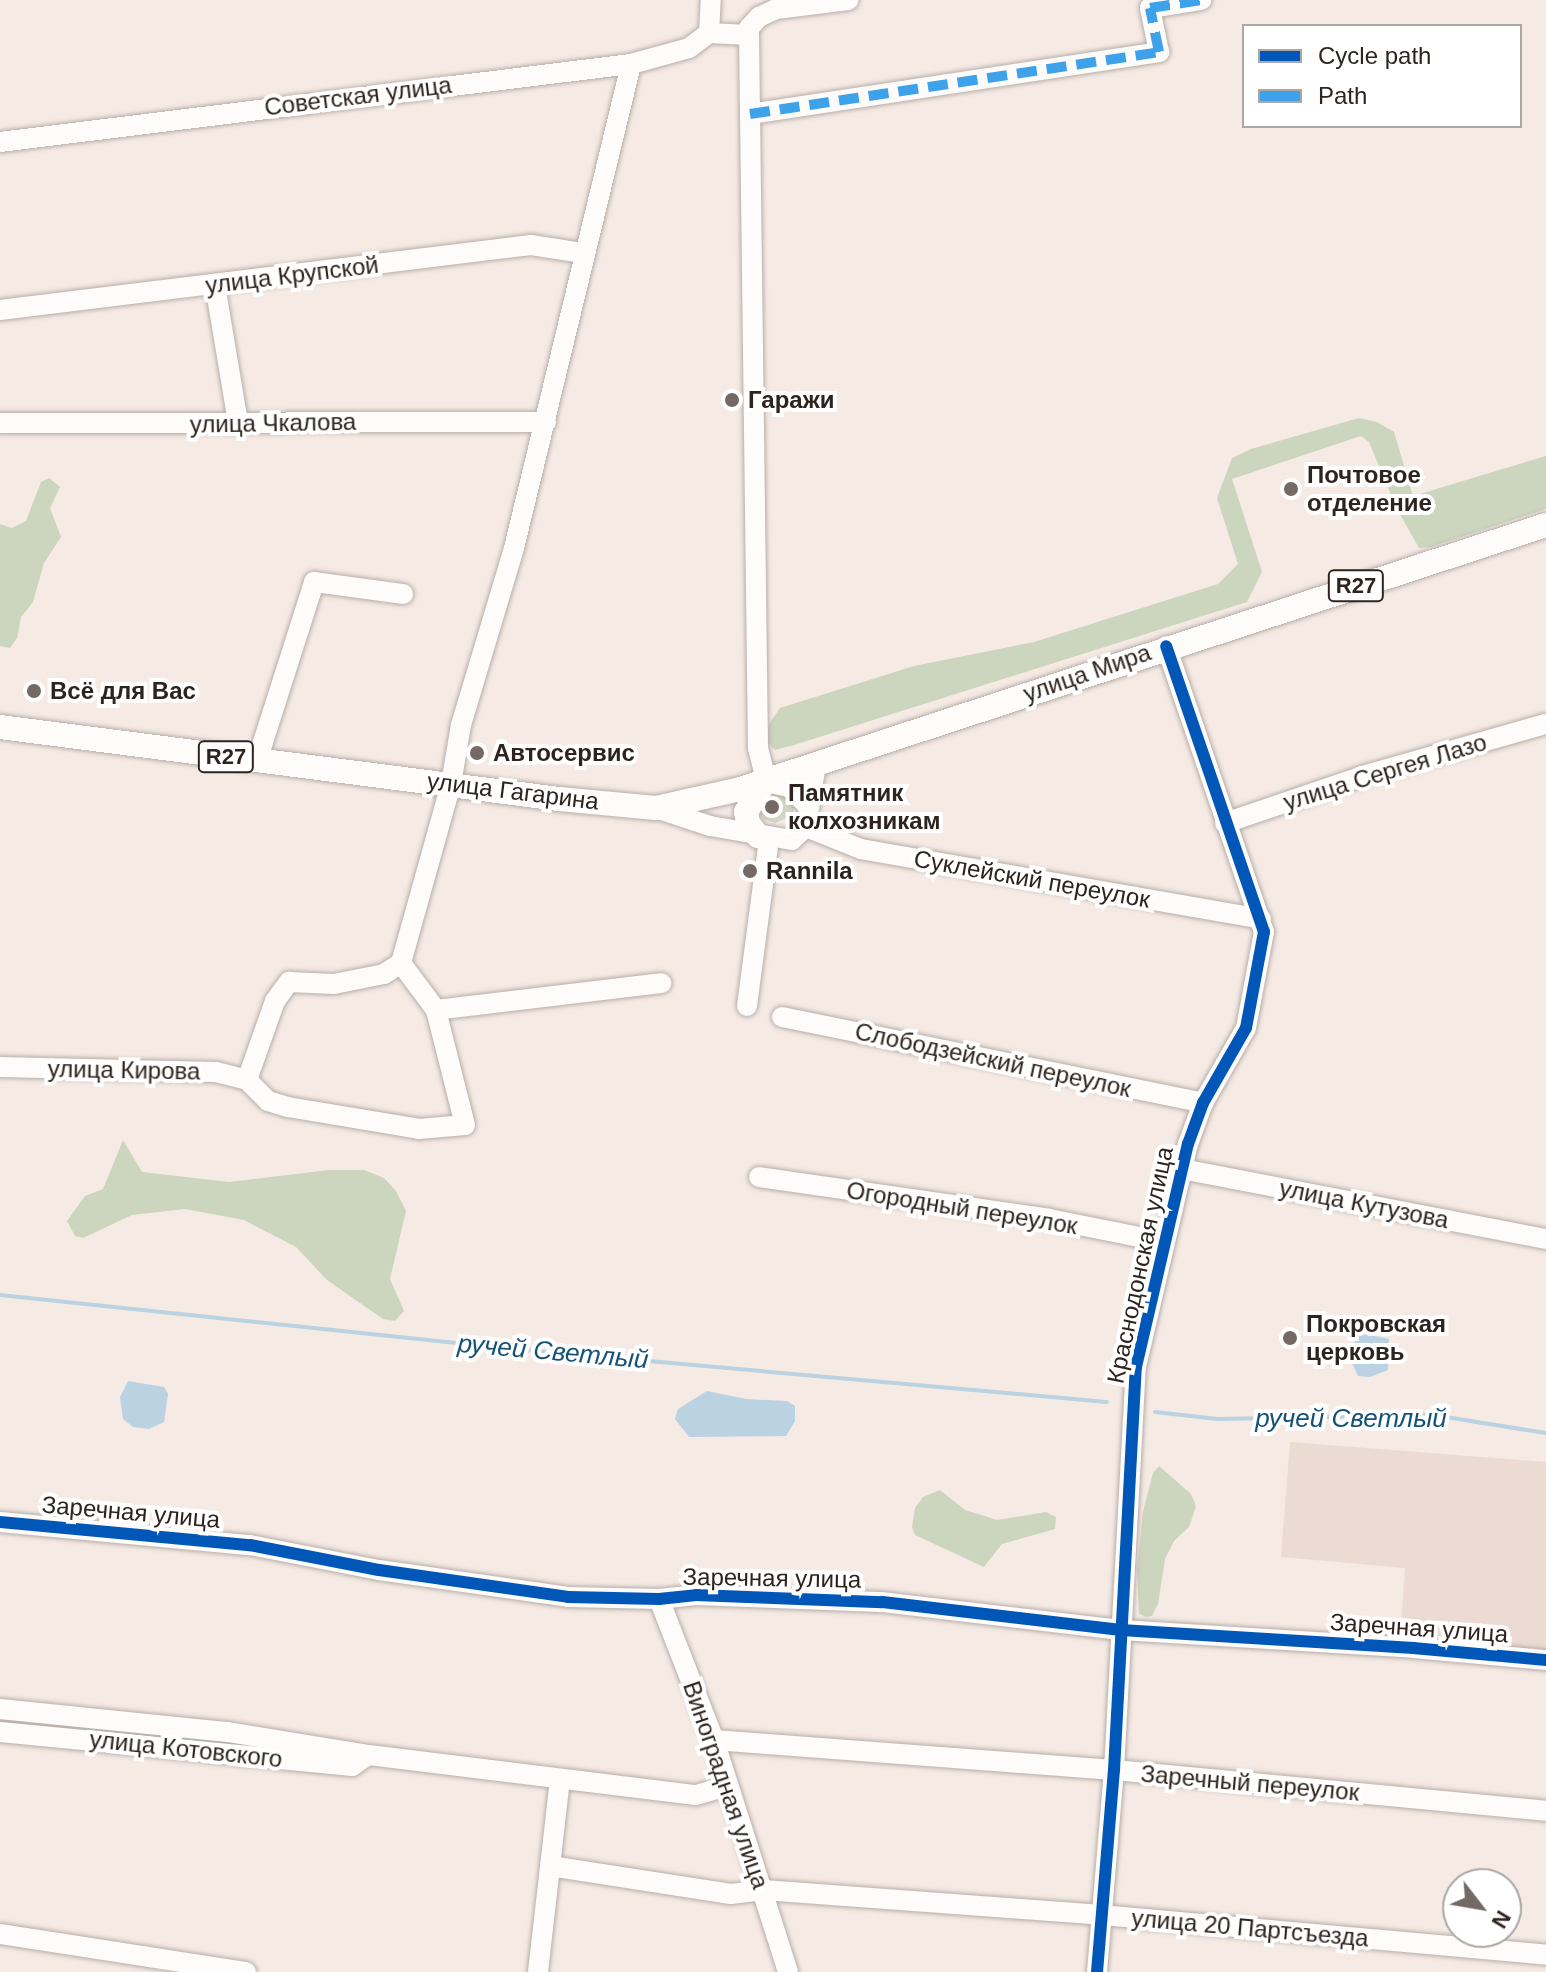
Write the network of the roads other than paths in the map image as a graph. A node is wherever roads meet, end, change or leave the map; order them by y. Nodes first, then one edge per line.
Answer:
1 (711, 0) edge
2 (848, 0) edge
3 (1201, 0) edge
4 (709, 33) junction
5 (749, 35) junction
6 (631, 64) junction
7 (750, 114) junction
8 (0, 142) edge
9 (583, 253) junction
10 (215, 285) junction
11 (0, 310) edge
12 (238, 422) junction
13 (546, 422) junction
14 (0, 423) edge
15 (1546, 525) edge
16 (403, 594) dead end
17 (1166, 646) junction
18 (1546, 724) edge
19 (0, 727) edge
20 (257, 761) junction
21 (816, 764) junction
22 (766, 780) junction
23 (451, 784) junction
24 (656, 808) junction
25 (807, 815) junction
26 (1225, 823) junction
27 (764, 837) junction
28 (1261, 919) junction
29 (401, 963) junction
30 (661, 983) dead end
31 (747, 1006) dead end
32 (436, 1010) junction
33 (782, 1017) dead end
34 (0, 1067) edge
35 (247, 1080) junction
36 (1203, 1103) junction
37 (1182, 1169) junction
38 (759, 1177) dead end
39 (1546, 1239) edge
40 (1164, 1242) junction
41 (0, 1522) edge
42 (659, 1599) junction
43 (1121, 1630) junction
44 (1546, 1660) edge
45 (2, 1709) edge
46 (0, 1731) edge
47 (714, 1740) junction
48 (369, 1755) junction
49 (1114, 1770) junction
50 (560, 1780) junction
51 (727, 1786) junction
52 (696, 1795) junction
53 (1546, 1811) edge
54 (737, 1819) junction
55 (550, 1866) junction
56 (763, 1890) junction
57 (1102, 1915) junction
58 (0, 1934) edge
59 (1546, 1955) edge
60 (246, 1972) edge
61 (538, 1972) edge
62 (788, 1972) edge
63 (1097, 1972) edge

1 - 4 street
2 - 5 street
3 - 7 street
4 - 5 street
4 - 6 street, Советская улица
5 - 7 street
6 - 8 street, Советская улица
6 - 9 street
7 - 22 street
9 - 10 street, улица Крупской
9 - 13 street
10 - 11 street, улица Крупской
10 - 12 street
12 - 13 street, улица Чкалова
12 - 14 street, улица Чкалова
13 - 23 street
15 - 17 main road, улица Мира / R27
16 - 20 street
17 - 21 main road, улица Мира / R27
17 - 26 street, Краснодонская улица
18 - 26 street, улица Сергея Лазо
19 - 20 main road, улица Гагарина / R27
20 - 23 main road, улица Гагарина / R27
21 - 22 main road, улица Мира / R27
21 - 25 street
22 - 24 main road, улица Гагарина / R27
22 - 25 main road
22 - 27 main road
23 - 24 main road, улица Гагарина / R27
23 - 29 street
24 - 27 street
25 - 27 street
25 - 28 street, Суклейский переулок
26 - 28 street, Краснодонская улица
27 - 31 street
28 - 36 street, Краснодонская улица
29 - 32 street
29 - 35 street
30 - 32 street
32 - 35 street, улица Кирова
33 - 36 street, Слободзейский переулок
34 - 35 street, улица Кирова
36 - 37 street, Краснодонская улица
37 - 39 street, улица Кутузова
37 - 40 street, Краснодонская улица
38 - 40 street, Огородный переулок
40 - 43 street, Краснодонская улица
41 - 42 street, Заречная улица
42 - 43 street, Заречная улица
42 - 47 street, Виноградная улица
43 - 44 street, Заречная улица
43 - 49 street, Краснодонская улица
45 - 46 street
45 - 48 street, улица Котовского
46 - 48 street, улица Котовского
47 - 49 street, Заречный переулок
47 - 51 street, Виноградная улица
48 - 50 street, улица Котовского
49 - 53 street, Заречный переулок
49 - 57 street, Краснодонская улица
50 - 52 street, улица Котовского
50 - 55 street
51 - 52 street, улица Котовского
51 - 54 street, Виноградная улица
52 - 54 street
54 - 56 street, Виноградная улица
55 - 56 street, улица 20 Партсъезда
55 - 61 street
56 - 57 street, улица 20 Партсъезда
56 - 62 street, Виноградная улица
57 - 59 street, улица 20 Партсъезда
57 - 63 street, Краснодонская улица
58 - 60 street

